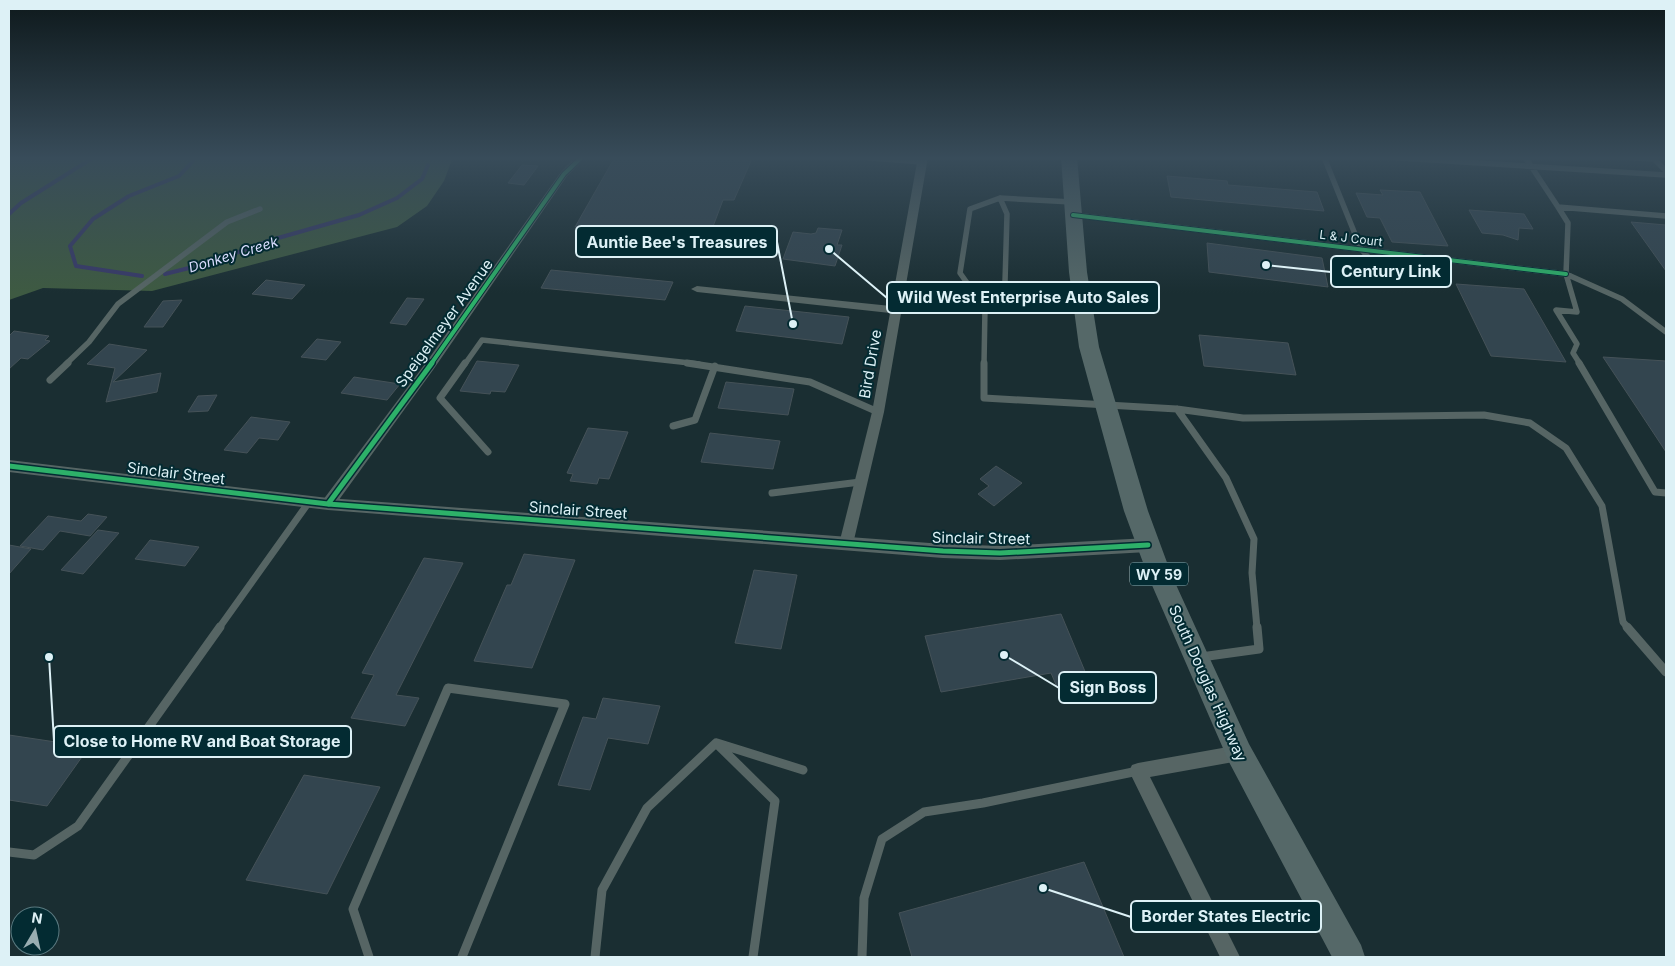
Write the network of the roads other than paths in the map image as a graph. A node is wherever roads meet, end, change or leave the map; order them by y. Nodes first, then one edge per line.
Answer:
1 (544, 202) edge
2 (915, 202) edge
3 (989, 202) edge
4 (1002, 202) edge
5 (1030, 202) edge
6 (1073, 202) edge
7 (1341, 202) edge
8 (1555, 202) edge
9 (1558, 207) junction
10 (1073, 208) junction
11 (260, 209) dead end
12 (1666, 216) edge
13 (1360, 250) junction
14 (1372, 268) dead end
15 (1566, 274) junction
16 (697, 289) dead end
17 (985, 308) junction
18 (896, 310) junction
19 (1666, 332) edge
20 (715, 366) junction
21 (50, 380) dead end
22 (1104, 404) junction
23 (1177, 409) junction
24 (878, 412) junction
25 (673, 426) dead end
26 (488, 452) dead end
27 (9, 466) edge
28 (860, 482) junction
29 (772, 493) dead end
30 (1666, 493) edge
31 (309, 502) junction
32 (328, 504) junction
33 (846, 544) junction
34 (1148, 545) junction
35 (1196, 658) junction
36 (1666, 672) edge
37 (716, 743) junction
38 (1239, 754) junction
39 (803, 770) dead end
40 (1138, 771) junction
41 (9, 852) edge
42 (369, 957) edge
43 (462, 957) edge
44 (595, 957) edge
45 (753, 957) edge
46 (862, 957) edge
47 (1230, 957) edge
48 (1349, 957) edge

1 - 32 street, Speigelmeyer Avenue
2 - 18 street, Bird Drive
3 - 17 lane
4 - 17 lane
5 - 10 lane
6 - 10 highway, South Douglas Highway / WY 59
7 - 13 lane
8 - 9 lane
9 - 12 lane
9 - 15 lane
10 - 13 street, L & J Court
10 - 22 highway, South Douglas Highway / WY 59
11 - 21 lane
13 - 14 lane
13 - 15 street, L & J Court
15 - 19 lane
15 - 30 lane
16 - 18 street
17 - 22 lane
18 - 24 street, Bird Drive
20 - 24 lane
20 - 25 lane
20 - 26 lane
22 - 23 lane
22 - 34 highway, South Douglas Highway / WY 59
23 - 35 lane
23 - 36 lane
24 - 28 street, Bird Drive
27 - 31 street, Sinclair Street
28 - 29 lane
28 - 33 street, Bird Drive
31 - 32 street, Sinclair Street
31 - 41 lane
32 - 33 street, Sinclair Street
33 - 34 street, Sinclair Street
34 - 35 highway, South Douglas Highway / WY 59
35 - 38 highway, South Douglas Highway / WY 59
37 - 39 lane
37 - 44 lane
37 - 45 lane
38 - 40 street
38 - 48 highway, South Douglas Highway / WY 59
40 - 46 lane
40 - 47 street
42 - 43 lane

